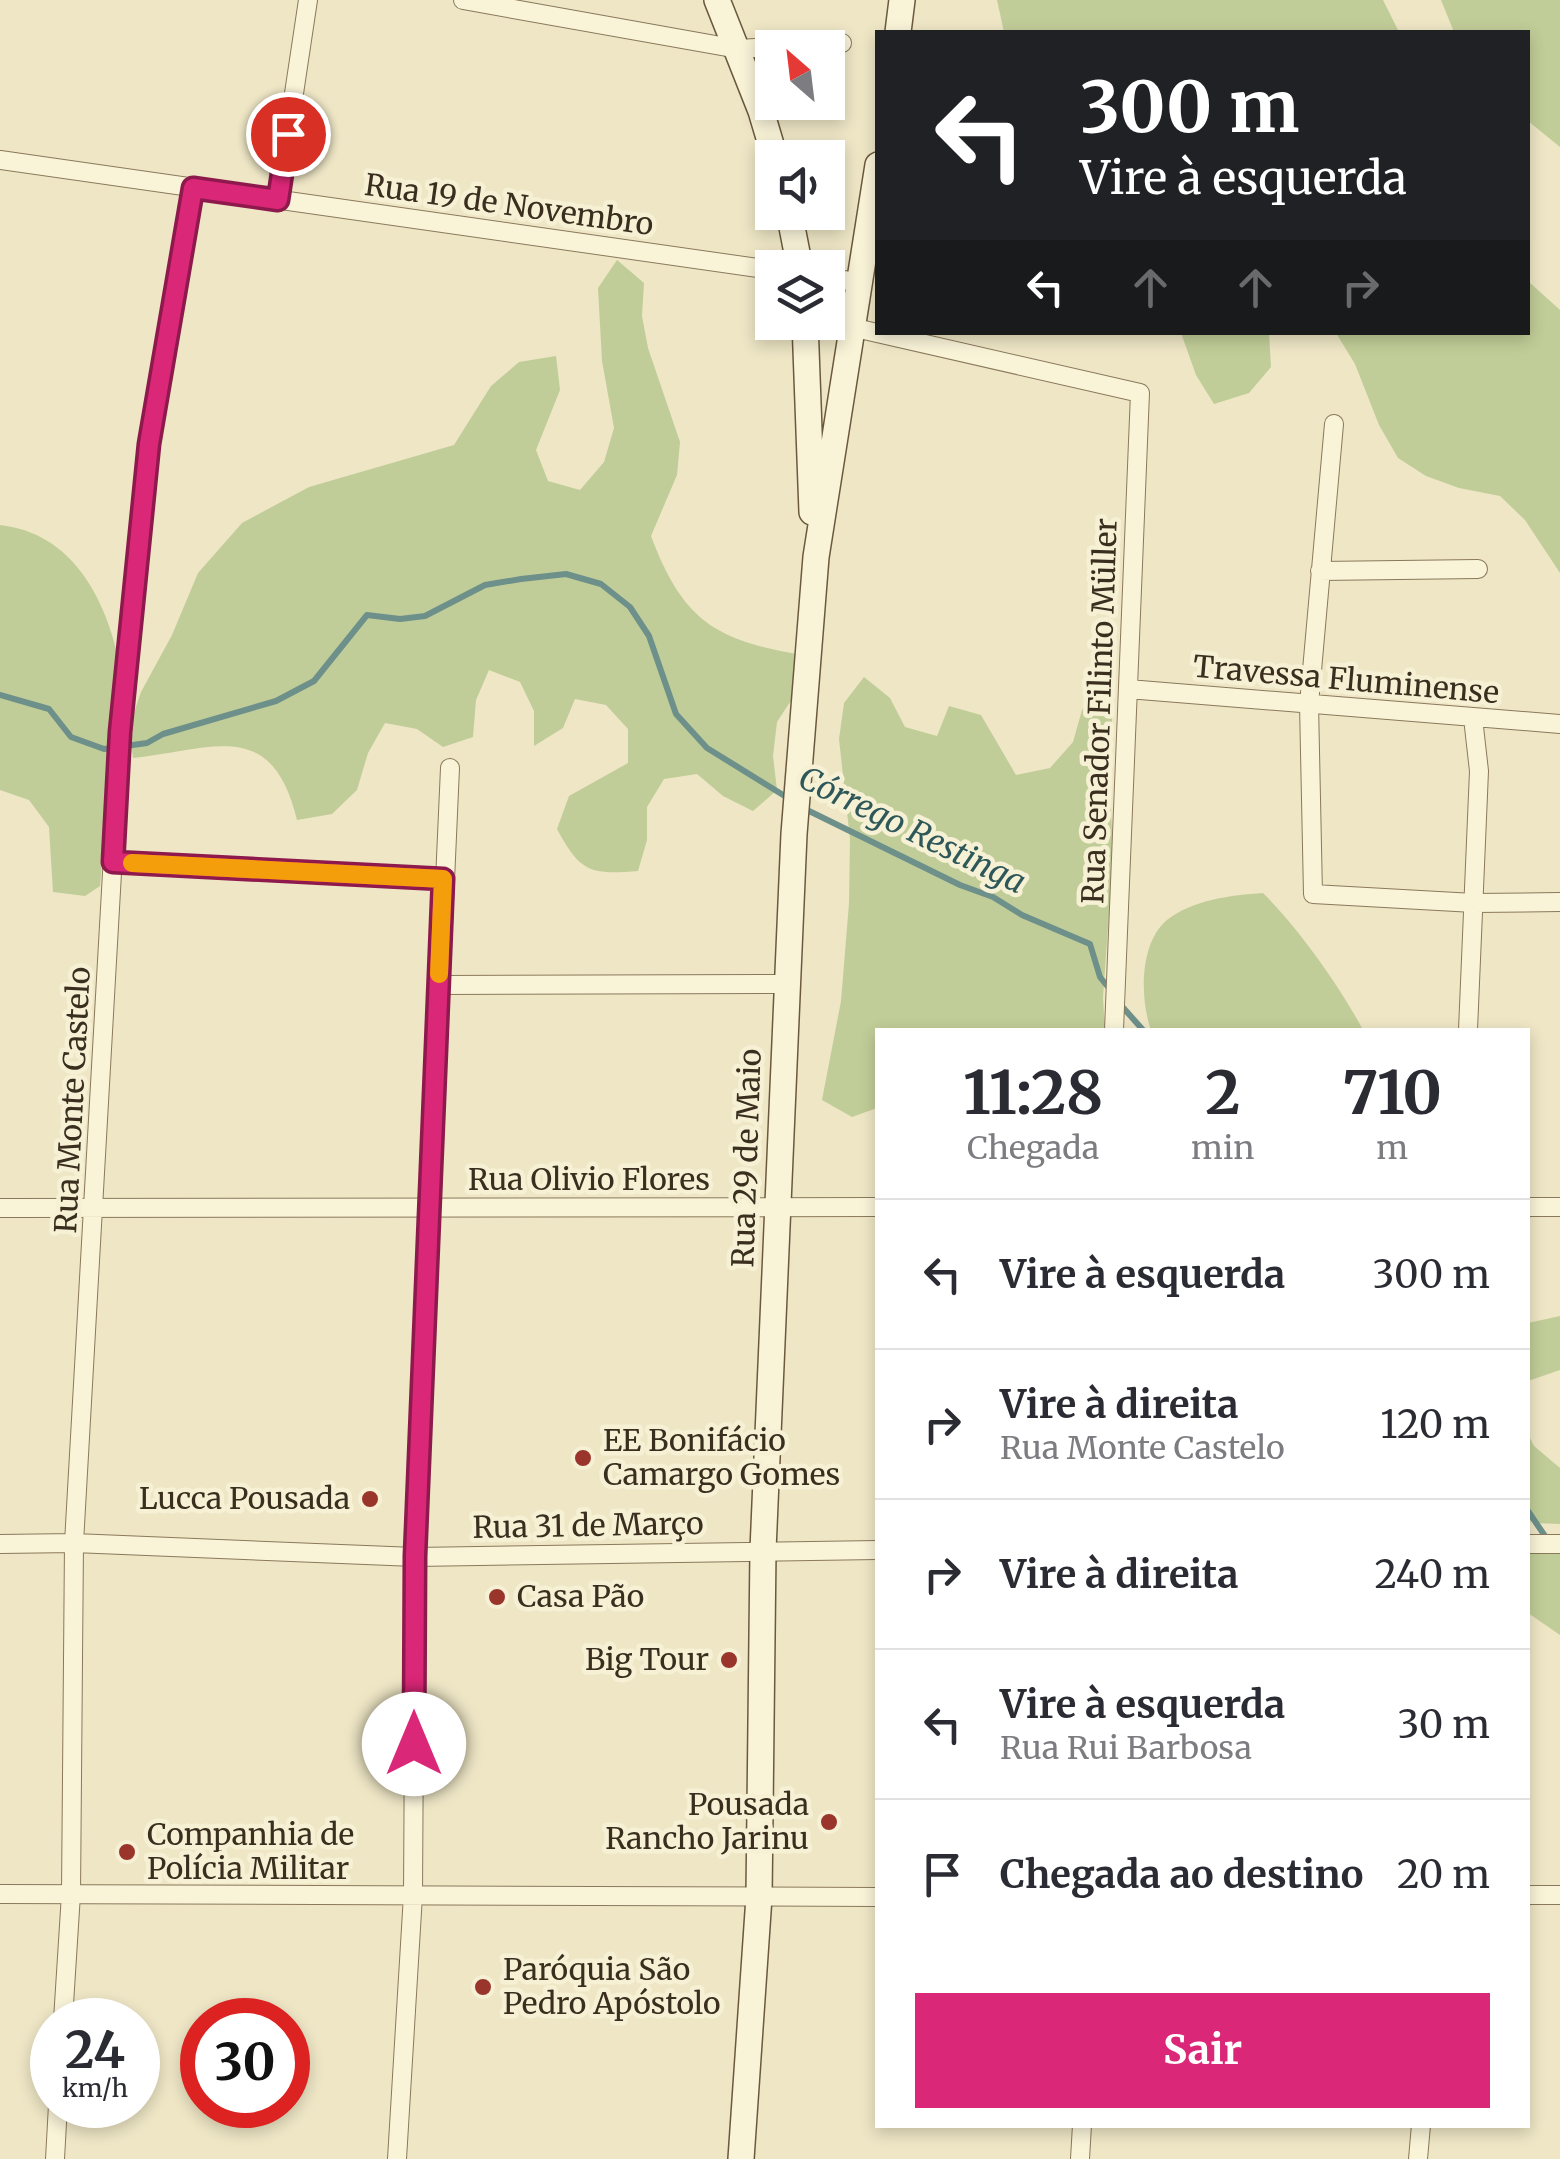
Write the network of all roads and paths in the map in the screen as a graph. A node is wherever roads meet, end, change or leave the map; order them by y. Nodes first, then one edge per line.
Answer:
1 (308, 0) edge
2 (463, 0) edge
3 (717, 0) edge
4 (902, 0) edge
5 (898, 30) edge
6 (755, 48) edge
7 (738, 49) junction
8 (769, 140) edge
9 (0, 160) edge
10 (875, 183) edge
11 (193, 188) junction
12 (278, 200) junction
13 (755, 268) edge
14 (845, 280) edge
15 (858, 282) junction
16 (852, 327) junction
17 (875, 332) edge
18 (887, 335) edge
19 (805, 340) edge
20 (1334, 424) dead end
21 (816, 557) junction
22 (1478, 570) dead end
23 (1320, 571) junction
24 (1128, 689) junction
25 (1309, 704) junction
26 (1473, 718) junction
27 (1560, 724) edge
28 (450, 768) dead end
29 (113, 862) junction
30 (443, 879) junction
31 (1560, 902) edge
32 (1474, 903) junction
33 (788, 984) junction
34 (438, 985) junction
35 (1114, 1022) edge
36 (1468, 1028) edge
37 (778, 1207) junction
38 (875, 1207) edge
39 (1530, 1207) edge
40 (1560, 1207) edge
41 (0, 1208) edge
42 (95, 1208) junction
43 (430, 1208) junction
44 (74, 1543) junction
45 (0, 1544) edge
46 (1532, 1544) edge
47 (1560, 1544) edge
48 (763, 1550) junction
49 (875, 1550) edge
50 (415, 1556) junction
51 (0, 1894) edge
52 (71, 1894) junction
53 (413, 1895) junction
54 (1530, 1895) edge
55 (1560, 1895) edge
56 (875, 1896) edge
57 (759, 1897) junction
58 (64, 1998) edge
59 (57, 2128) edge
60 (1082, 2128) edge
61 (1421, 2128) edge
62 (55, 2159) edge
63 (397, 2159) edge
64 (741, 2159) edge
65 (1080, 2159) edge
66 (1418, 2159) edge

1 - 12 street
2 - 7 street
3 - 7 main road
4 - 5 main road
6 - 7 street
7 - 8 main road
9 - 11 street, Rua 19 de Novembro
10 - 15 main road, Rua 29 de Maio
11 - 12 street, Rua 19 de Novembro
11 - 29 street, Rua Monte Castelo
12 - 13 street, Rua 19 de Novembro
14 - 15 street
15 - 16 main road, Rua 29 de Maio
16 - 17 street, Rua Senador Filinto Müller
16 - 21 main road, Rua 29 de Maio
18 - 24 street, Rua Senador Filinto Müller
19 - 21 main road
20 - 23 street
21 - 33 main road, Rua 29 de Maio
22 - 23 street
23 - 25 street
24 - 25 street, Travessa Fluminense
24 - 35 street, Rua Senador Filinto Müller
25 - 26 street, Travessa Fluminense
25 - 32 street
26 - 27 street, Travessa Fluminense
26 - 32 street
28 - 30 street
29 - 30 street
29 - 42 street, Rua Monte Castelo
30 - 34 street
31 - 32 street
32 - 36 street
33 - 34 street
33 - 37 main road, Rua 29 de Maio
34 - 43 street
37 - 38 street, Rua Olivio Flores
37 - 43 street, Rua Olivio Flores
37 - 48 main road, Rua 29 de Maio
39 - 40 street
41 - 42 street, Rua Olivio Flores
42 - 43 street, Rua Olivio Flores
42 - 44 street, Rua Monte Castelo
43 - 50 street
44 - 45 street, Rua 31 de Março
44 - 50 street, Rua 31 de Março
44 - 52 street, Rua Monte Castelo
46 - 47 street
48 - 49 street, Rua 31 de Março
48 - 50 street, Rua 31 de Março
48 - 57 main road, Rua 29 de Maio
50 - 53 street
51 - 52 street
52 - 53 street
52 - 58 street, Rua Monte Castelo
53 - 57 street
53 - 63 street
54 - 55 street
56 - 57 street
57 - 64 main road, Rua 29 de Maio
59 - 62 street
60 - 65 street
61 - 66 street

